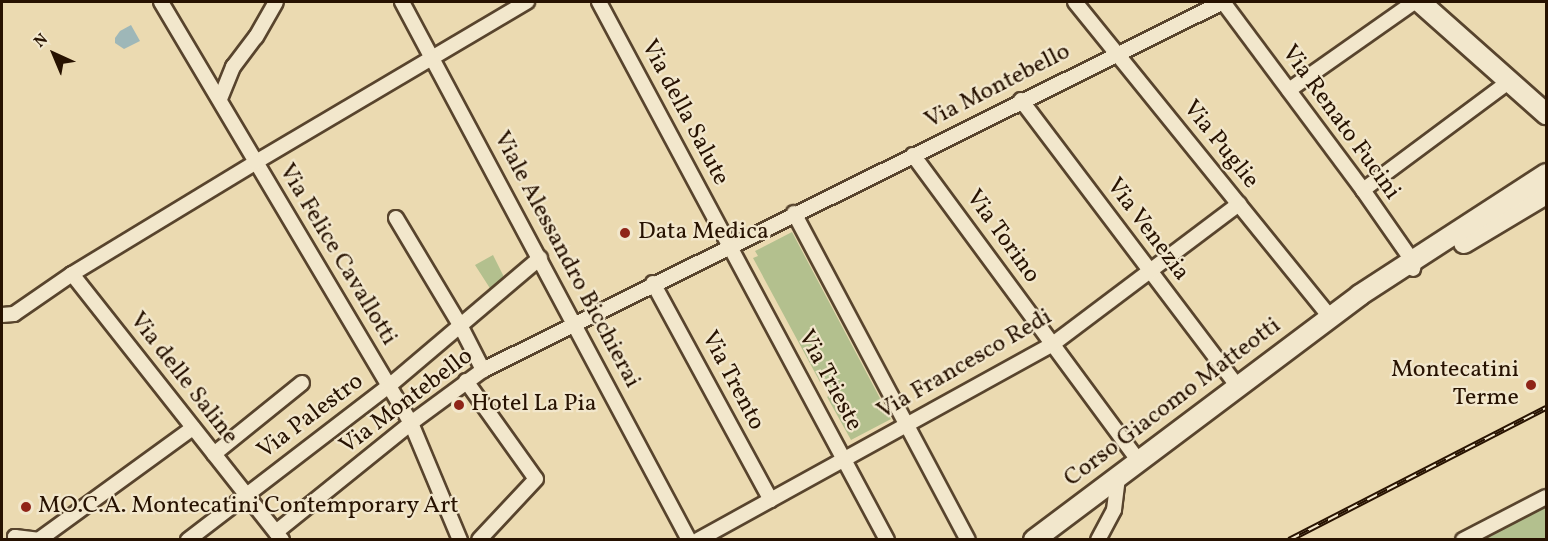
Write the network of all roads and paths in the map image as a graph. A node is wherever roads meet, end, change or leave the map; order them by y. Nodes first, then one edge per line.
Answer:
1 (161, 2) edge
2 (276, 2) edge
3 (402, 2) edge
4 (527, 2) edge
5 (599, 2) edge
6 (1075, 2) edge
7 (1223, 2) edge
8 (1414, 2) edge
9 (1420, 2) edge
10 (1117, 54) junction
11 (432, 57) junction
12 (1510, 81) junction
13 (1289, 90) junction
14 (220, 99) junction
15 (1020, 100) junction
16 (1546, 114) edge
17 (913, 155) junction
18 (256, 162) junction
19 (1546, 174) edge
20 (1363, 190) junction
21 (1546, 194) edge
22 (1239, 204) junction
23 (794, 213) junction
24 (396, 218) dead end
25 (730, 245) junction
26 (540, 258) junction
27 (1412, 267) junction
28 (1149, 270) junction
29 (72, 274) junction
30 (653, 283) junction
31 (1337, 313) junction
32 (2, 315) edge
33 (575, 322) junction
34 (460, 325) junction
35 (1053, 344) junction
36 (483, 370) junction
37 (466, 381) junction
38 (302, 383) dead end
39 (388, 386) junction
40 (1238, 387) junction
41 (411, 423) junction
42 (906, 426) junction
43 (193, 428) junction
44 (214, 453) junction
45 (846, 460) junction
46 (1139, 462) junction
47 (1118, 477) junction
48 (246, 495) junction
49 (1546, 497) edge
50 (771, 500) junction
51 (279, 536) edge
52 (40, 539) edge
53 (15, 540) edge
54 (189, 540) edge
55 (460, 540) edge
56 (479, 540) edge
57 (689, 540) edge
58 (698, 540) edge
59 (887, 540) edge
60 (968, 540) edge
61 (1034, 540) edge
62 (1098, 540) edge
63 (1463, 540) edge

1 - 14 street, Via Felice Cavallotti
2 - 14 street
3 - 11 street, Viale Alessandro Bicchierai
4 - 11 street
5 - 25 street, Via della Salute
6 - 10 street, Via Puglie
7 - 10 street, Via Montebello
7 - 13 street, Via Renato Fucini
8 - 13 street
9 - 12 main road
10 - 15 street, Via Montebello
10 - 22 street, Via Puglie
11 - 18 street
11 - 26 street, Viale Alessandro Bicchierai
12 - 16 main road
12 - 20 street
13 - 20 street, Via Renato Fucini
14 - 18 street, Via Felice Cavallotti
15 - 17 street, Via Montebello
15 - 28 street, Via Venezia
17 - 23 street, Via Montebello
17 - 35 street, Via Torino
18 - 29 street
18 - 39 street, Via Felice Cavallotti
19 - 27 main road, Corso Giacomo Matteotti
20 - 27 street, Via Renato Fucini
21 - 27 main road, Corso Giacomo Matteotti
22 - 28 street, Via Francesco Redi
22 - 31 street, Via Puglie
23 - 25 street, Via Montebello
23 - 42 street
24 - 34 street
25 - 30 street, Via Montebello
25 - 45 street, Via Trieste
26 - 33 street, Viale Alessandro Bicchierai
26 - 34 street, Via Palestro
27 - 31 main road, Corso Giacomo Matteotti
28 - 35 street, Via Francesco Redi
28 - 40 street, Via Venezia
29 - 32 street
29 - 43 street, Via delle Saline
30 - 33 street, Via Montebello
30 - 50 street, Via Trento
31 - 40 main road, Corso Giacomo Matteotti
33 - 36 street, Via Montebello
33 - 57 street, Viale Alessandro Bicchierai
34 - 36 street
34 - 39 street, Via Palestro
35 - 42 street, Via Francesco Redi
35 - 46 street, Via Torino
36 - 37 street, Via Montebello
37 - 41 street, Via Montebello
37 - 56 street
38 - 44 street
39 - 41 street, Via Felice Cavallotti
39 - 48 street, Via Palestro
40 - 46 main road, Corso Giacomo Matteotti
41 - 51 street, Via Montebello
41 - 55 street, Via Felice Cavallotti
42 - 45 street, Via Francesco Redi
42 - 60 street
43 - 44 street, Via delle Saline
43 - 52 street
44 - 48 street, Via delle Saline
45 - 50 street, Via Francesco Redi
45 - 59 street, Via Trieste
46 - 47 main road, Corso Giacomo Matteotti
47 - 61 main road, Corso Giacomo Matteotti
47 - 62 street
48 - 51 street, Via delle Saline
48 - 54 street, Via Palestro
49 - 63 street
50 - 58 street, Via Francesco Redi
52 - 53 street

